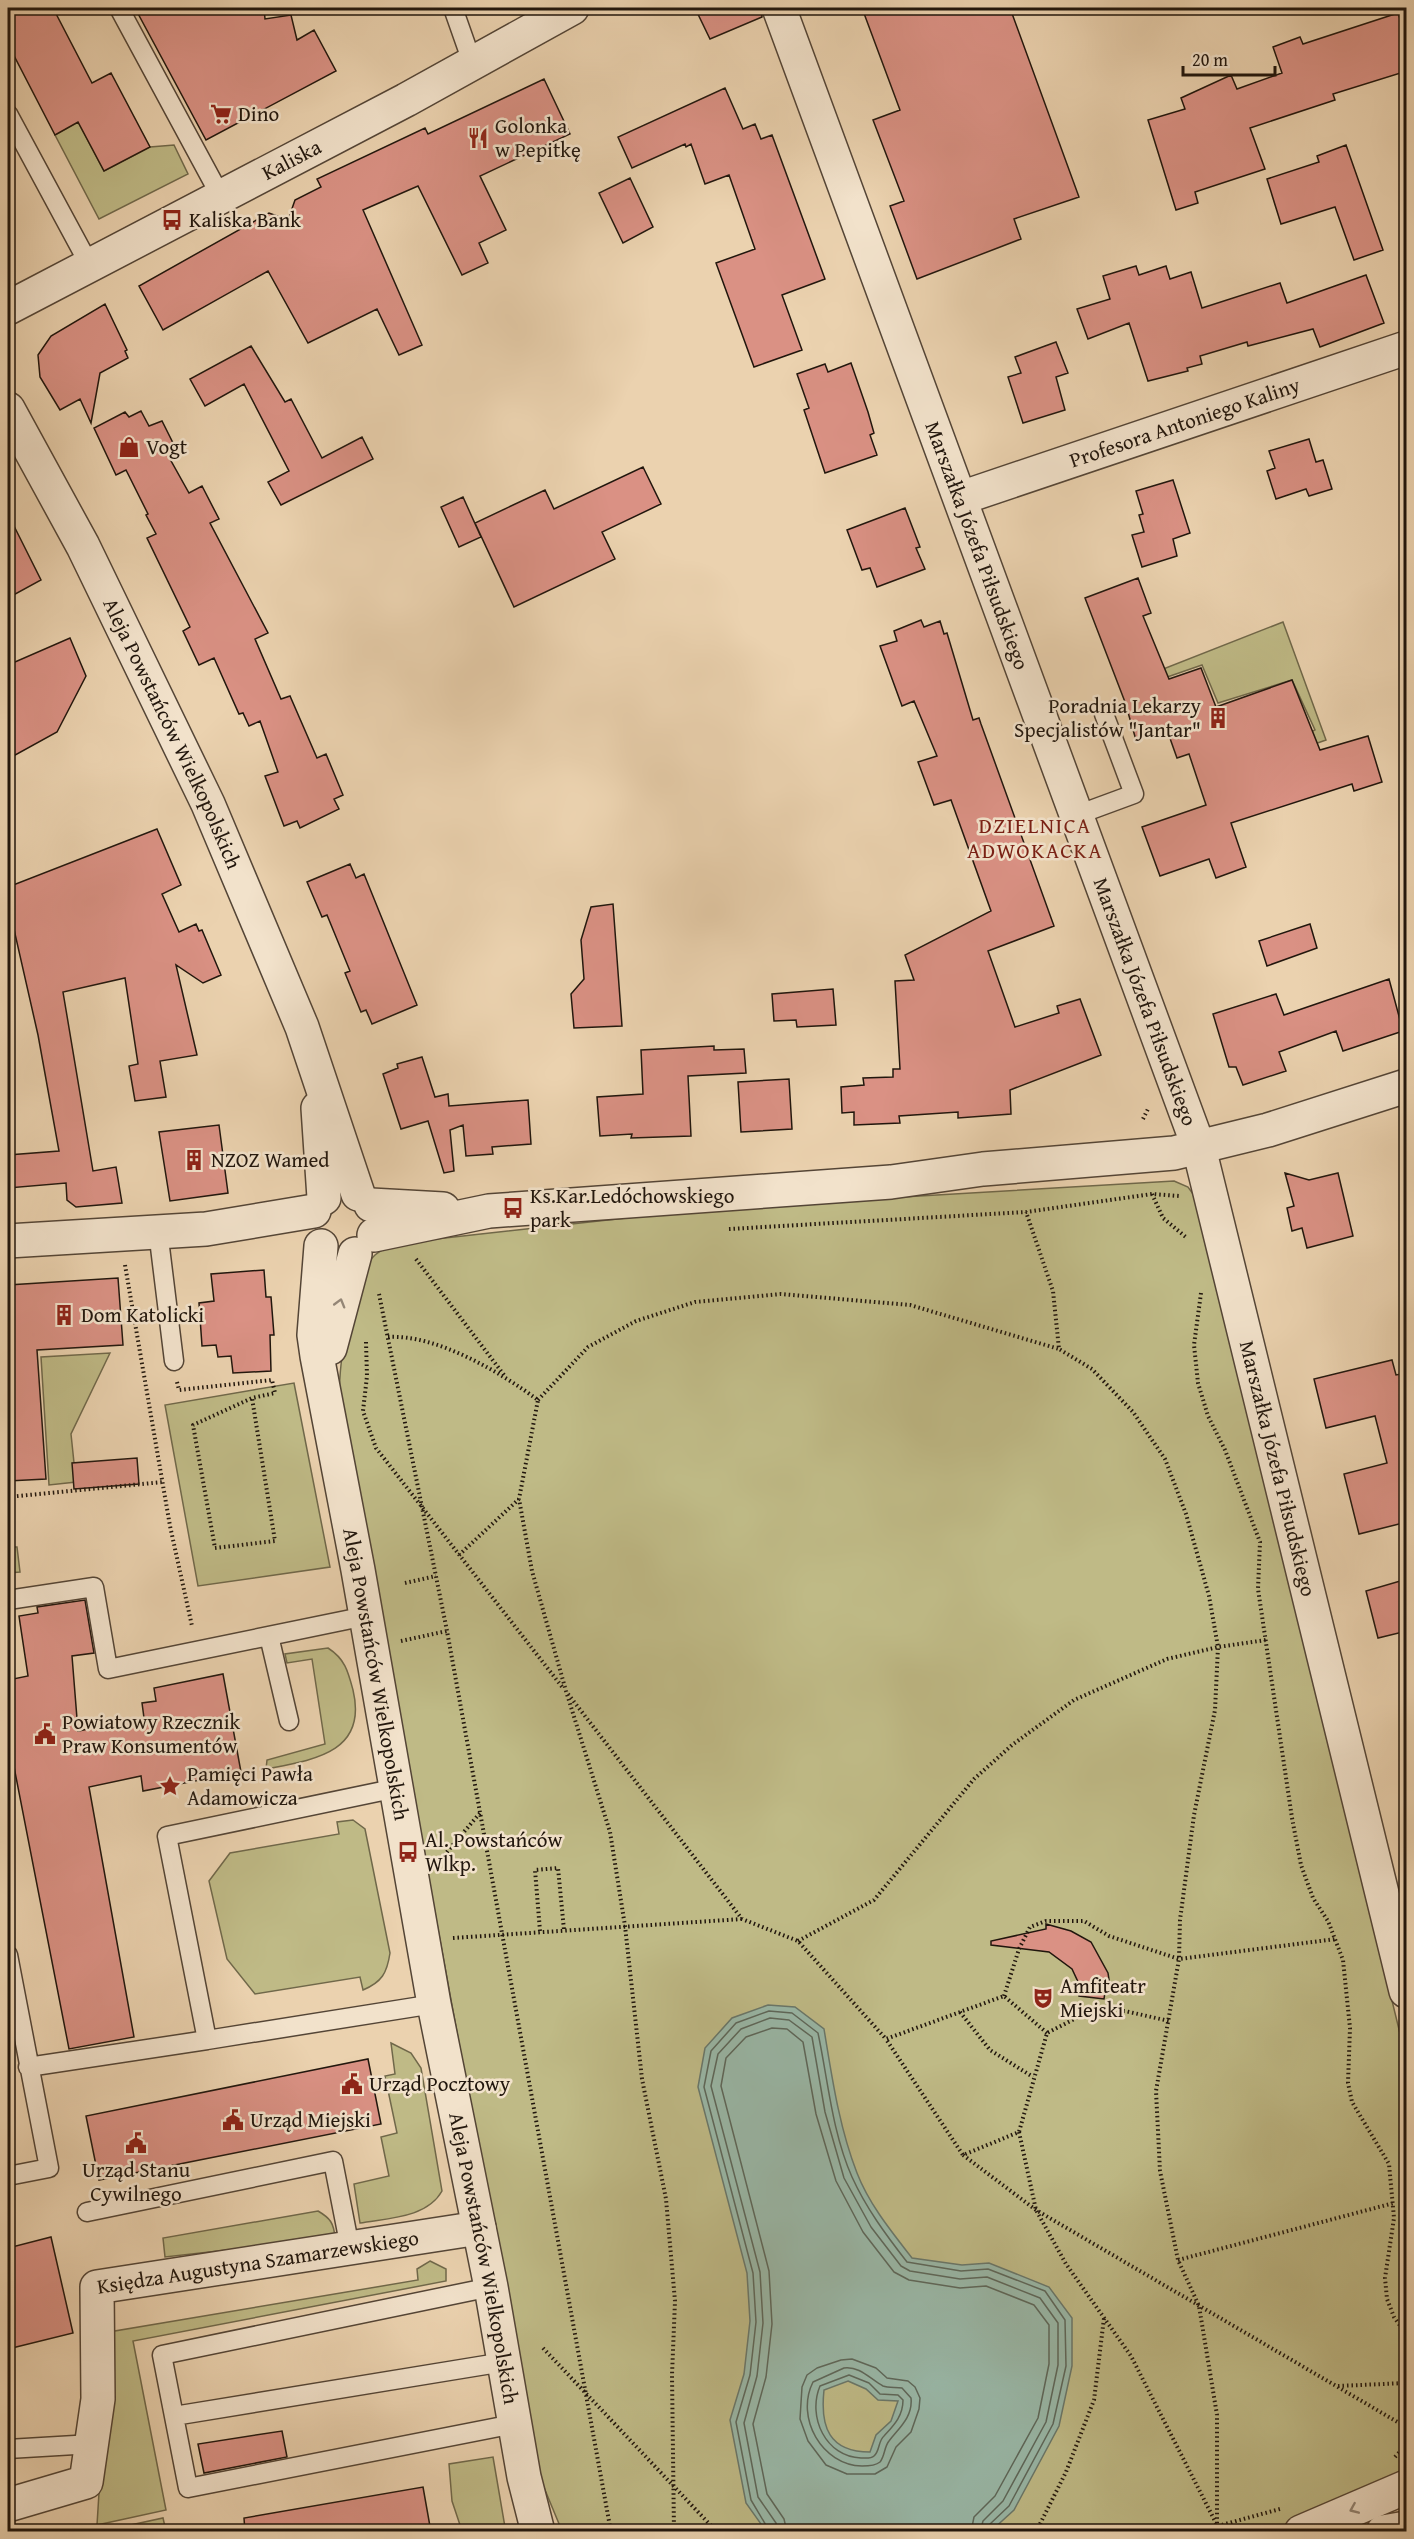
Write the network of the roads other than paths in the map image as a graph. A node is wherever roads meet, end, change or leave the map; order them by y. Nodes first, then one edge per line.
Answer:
1 (119, 8) edge
2 (453, 8) edge
3 (572, 8) edge
4 (779, 8) edge
5 (472, 62) junction
6 (8, 114) edge
7 (220, 195) junction
8 (89, 264) junction
9 (8, 308) edge
10 (1407, 348) edge
11 (8, 409) edge
12 (961, 498) junction
13 (1104, 714) dead end
14 (1077, 815) junction
15 (316, 1068) junction
16 (1407, 1086) edge
17 (1199, 1148) junction
18 (364, 1222) junction
19 (319, 1223) junction
20 (158, 1231) junction
21 (8, 1241) edge
22 (174, 1361) road end
23 (324, 1381) junction
24 (8, 1600) edge
25 (369, 1631) junction
26 (268, 1636) junction
27 (289, 1721) dead end
28 (397, 1788) junction
29 (8, 1955) edge
30 (1407, 1991) edge
31 (434, 2004) junction
32 (207, 2040) junction
33 (28, 2067) junction
34 (8, 2176) edge
35 (87, 2212) dead end
36 (479, 2228) junction
37 (350, 2248) junction
38 (491, 2287) junction
39 (504, 2362) junction
40 (174, 2416) junction
41 (514, 2424) junction
42 (92, 2444) junction
43 (8, 2450) edge
44 (1407, 2487) edge
45 (8, 2505) edge
46 (1407, 2528) edge
47 (538, 2532) edge
48 (1301, 2532) edge
49 (1383, 2532) edge

1 - 7 lane
2 - 5 lane
3 - 5 street, Kaliska
4 - 12 street, Marszałka Józefa Piłsudskiego
5 - 7 street, Kaliska
6 - 8 lane
7 - 8 street, Kaliska
8 - 9 street, Kaliska
10 - 12 street, Profesora Antoniego Kaliny
11 - 15 street, Aleja Powstańców Wielkopolskich
12 - 14 street, Marszałka Józefa Piłsudskiego
13 - 14 lane
14 - 17 street, Marszałka Józefa Piłsudskiego
15 - 18 street, Aleja Powstańców Wielkopolskich
15 - 19 street, Aleja Powstańców Wielkopolskich
16 - 17 street
17 - 18 street
17 - 30 street, Marszałka Józefa Piłsudskiego
18 - 19 street
18 - 19 street
23 -> 18 street, Aleja Powstańców Wielkopolskich
19 - 20 street
19 - 23 street, Aleja Powstańców Wielkopolskich
20 - 21 street
20 - 22 lane
23 - 25 street, Aleja Powstańców Wielkopolskich
24 - 26 lane
25 - 26 lane
25 - 28 street, Aleja Powstańców Wielkopolskich
26 - 27 lane
28 - 31 street, Aleja Powstańców Wielkopolskich
28 - 32 lane
29 - 33 lane
31 - 32 lane
31 - 36 street, Aleja Powstańców Wielkopolskich
32 - 33 lane
33 - 34 lane
35 - 37 lane
36 - 37 street, Księdza Augustyna Szamarzewskiego
36 - 38 street, Aleja Powstańców Wielkopolskich
37 - 42 street, Księdza Augustyna Szamarzewskiego
38 - 39 street, Aleja Powstańców Wielkopolskich
38 - 40 lane
39 - 40 lane
39 - 41 street, Aleja Powstańców Wielkopolskich
40 - 41 lane
41 - 47 street, Aleja Powstańców Wielkopolskich
42 - 43 lane
42 - 45 street, Księdza Augustyna Szamarzewskiego
44 -> 48 street
46 - 49 street

